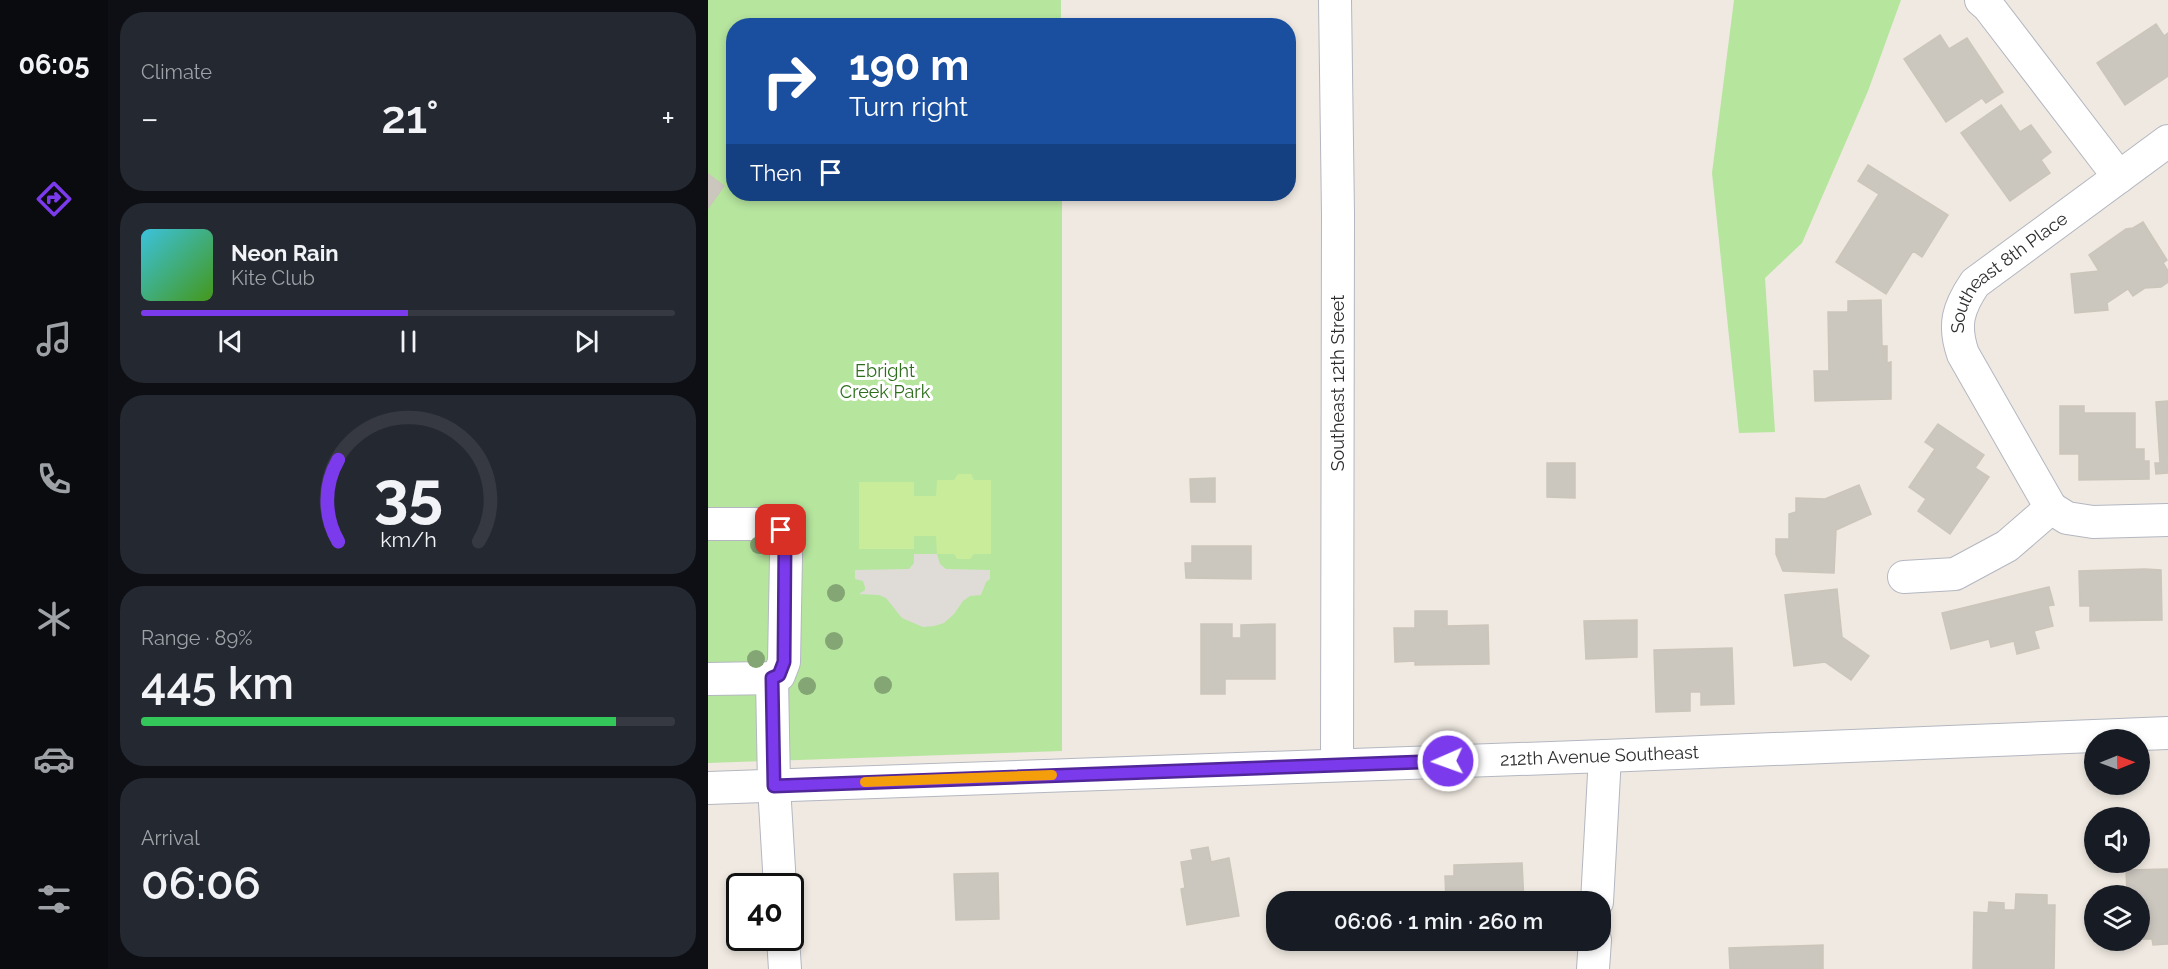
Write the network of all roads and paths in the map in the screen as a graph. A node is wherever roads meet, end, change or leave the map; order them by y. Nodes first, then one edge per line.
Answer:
1 (1335, 0) edge
2 (1981, 0) edge
3 (2168, 141) edge
4 (2119, 177) junction
5 (2051, 508) junction
6 (2168, 520) edge
7 (708, 524) edge
8 (1904, 577) dead end
9 (772, 678) junction
10 (708, 679) edge
11 (2168, 733) edge
12 (1605, 756) junction
13 (1337, 765) junction
14 (774, 786) junction
15 (708, 788) edge
16 (779, 873) edge
17 (1598, 891) edge
18 (784, 951) edge
19 (1594, 951) edge
20 (785, 969) edge
21 (1593, 969) edge

1 - 13 street, Southeast 12th Street
2 - 4 street
3 - 4 street, Southeast 8th Place
4 - 5 street, Southeast 8th Place
5 - 6 street
5 - 8 street
7 - 9 street
9 - 10 street
9 - 14 street
11 - 12 street, 212th Avenue Southeast
12 - 13 street, 212th Avenue Southeast
12 - 17 street
13 - 14 street, 212th Avenue Southeast
14 - 15 street, 212th Avenue Southeast
14 - 16 street
18 - 20 street
19 - 21 street

